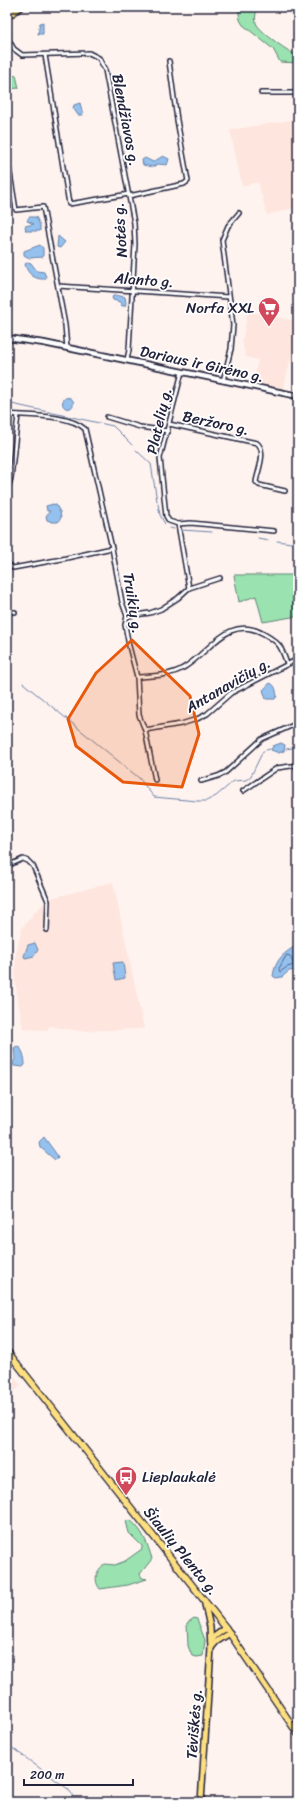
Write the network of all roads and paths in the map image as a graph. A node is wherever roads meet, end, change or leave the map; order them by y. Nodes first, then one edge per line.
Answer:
1 (21, 7) edge
2 (7, 17) edge
3 (7, 37) edge
4 (45, 55) junction
5 (169, 61) dead end
6 (261, 93) dead end
7 (298, 93) edge
8 (8, 161) edge
9 (129, 195) junction
10 (239, 213) dead end
11 (58, 286) junction
12 (132, 290) junction
13 (229, 297) junction
14 (7, 338) edge
15 (67, 348) junction
16 (127, 360) junction
17 (182, 372) junction
18 (223, 381) junction
19 (298, 396) edge
20 (7, 414) edge
21 (18, 415) junction
22 (107, 417) dead end
23 (170, 424) junction
24 (168, 431) junction
25 (9, 478) edge
26 (7, 491) edge
27 (285, 491) dead end
28 (178, 524) junction
29 (274, 531) dead end
30 (112, 548) junction
31 (7, 562) edge
32 (220, 578) dead end
33 (188, 588) junction
34 (7, 612) edge
35 (15, 612) dead end
36 (127, 616) junction
37 (298, 659) edge
38 (287, 664) junction
39 (137, 677) junction
40 (298, 724) edge
41 (145, 730) junction
42 (298, 765) edge
43 (155, 780) dead end
44 (200, 781) dead end
45 (243, 791) dead end
46 (7, 866) edge
47 (47, 930) dead end
48 (7, 1351) edge
49 (203, 1599) junction
50 (228, 1630) junction
51 (211, 1641) junction
52 (212, 1648) junction
53 (298, 1734) edge
54 (201, 1802) edge

1 - 2 main road
3 - 4 street, Blendžiavos g.
4 - 9 street, Blendžiavos g.
4 - 9 street
5 - 9 street
6 - 7 street
8 - 11 street
9 - 12 street, Notės g.
10 - 13 street
11 - 12 street, Alanto g.
11 - 15 street
12 - 13 street, Alanto g.
12 - 16 street, Notės g.
13 - 18 street
14 - 15 main road, Dariaus ir Girėno g.
15 - 16 main road, Dariaus ir Girėno g.
16 - 17 main road, Dariaus ir Girėno g.
17 - 18 main road, Dariaus ir Girėno g.
17 - 23 street, Platelių g.
18 - 19 main road, Dariaus ir Girėno g.
20 - 21 street
21 - 25 street
21 - 30 street, Truikių g.
22 - 24 street, Beržoro g.
23 - 24 street, Platelių g.
23 - 27 street, Beržoro g.
24 - 28 street, Platelių g.
25 - 26 street
28 - 29 street
28 - 33 street
30 - 31 street
30 - 36 street, Truikių g.
32 - 33 street
33 - 36 street
34 - 35 street
36 - 39 street, Truikių g.
37 - 38 street, Antanavičių g.
38 - 39 street
38 - 41 street, Antanavičių g.
39 - 41 street, Truikių g.
40 - 44 street
41 - 43 street, Truikių g.
42 - 45 street
46 - 47 street
48 - 49 highway, Šiaulių Plento g.
49 - 50 highway, Šiaulių Plento g.
49 - 51 main road, Tėviškės g.
50 - 51 main road
50 - 52 main road
50 - 53 highway, Šiaulių Plento g.
51 - 52 main road, Tėviškės g.
52 - 54 main road, Tėviškės g.

